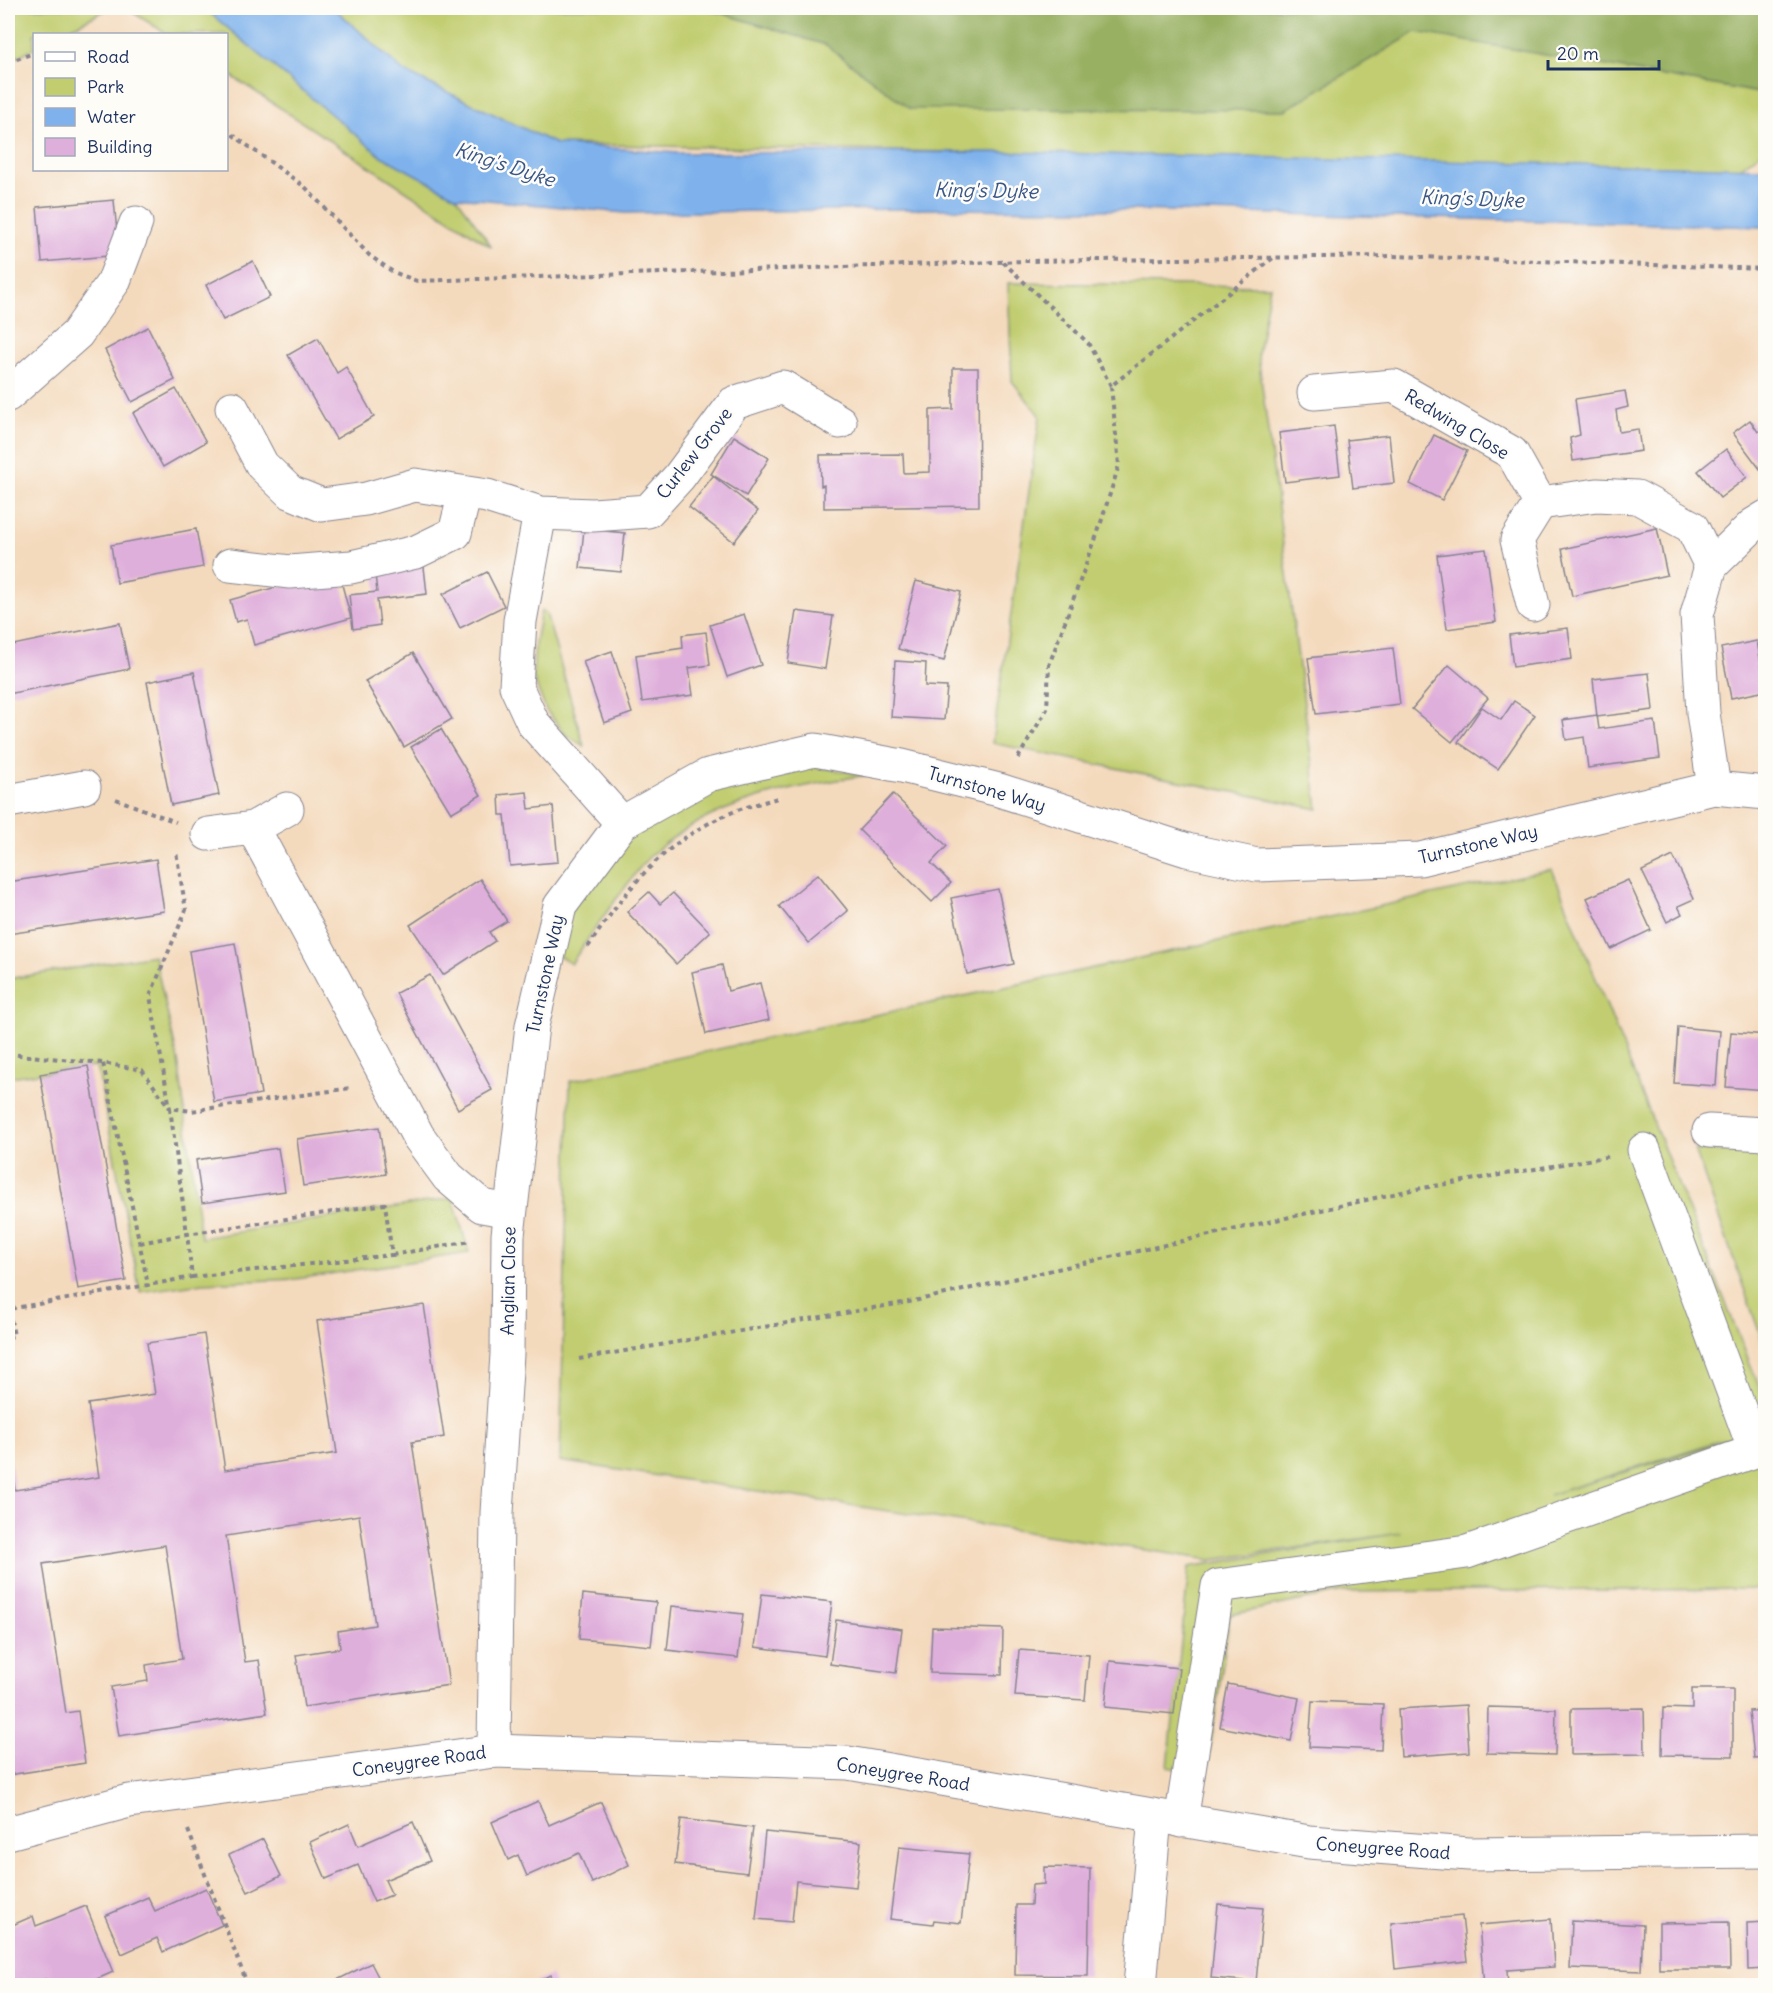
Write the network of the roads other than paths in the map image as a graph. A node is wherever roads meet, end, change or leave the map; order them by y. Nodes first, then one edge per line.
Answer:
1 (136, 223) dead end
2 (1314, 393) dead end
3 (8, 395) edge
4 (232, 408) dead end
5 (840, 422) dead end
6 (465, 493) junction
7 (1540, 503) junction
8 (540, 513) junction
9 (1766, 517) edge
10 (230, 565) dead end
11 (1711, 566) junction
12 (1533, 605) dead end
13 (84, 787) road end
14 (1714, 788) junction
15 (1766, 793) edge
16 (8, 801) edge
17 (287, 809) dead end
18 (622, 823) junction
19 (253, 828) junction
20 (208, 834) road end
21 (1709, 1131) dead end
22 (1766, 1134) edge
23 (1644, 1150) road end
24 (509, 1223) junction
25 (494, 1751) junction
26 (1168, 1819) junction
27 (8, 1833) edge
28 (1766, 1851) edge
29 (1140, 1986) edge

1 - 3 street
2 - 7 street, Redwing Close
4 - 6 street, Curlew Grove
5 - 8 street, Curlew Grove
6 - 8 street, Curlew Grove
6 - 10 street
7 - 11 street
7 - 12 street
8 - 18 street
9 - 11 street
11 - 14 street
13 - 16 street
14 - 15 street, Turnstone Way
14 - 18 street, Turnstone Way
17 - 19 street
18 - 24 street, Turnstone Way
19 - 20 street
19 - 24 street, Anglian Close
21 - 22 street
23 - 26 street
24 - 25 street, Anglian Close
25 - 26 street, Coneygree Road
25 - 27 street, Coneygree Road
26 - 28 street, Coneygree Road
26 - 29 street

